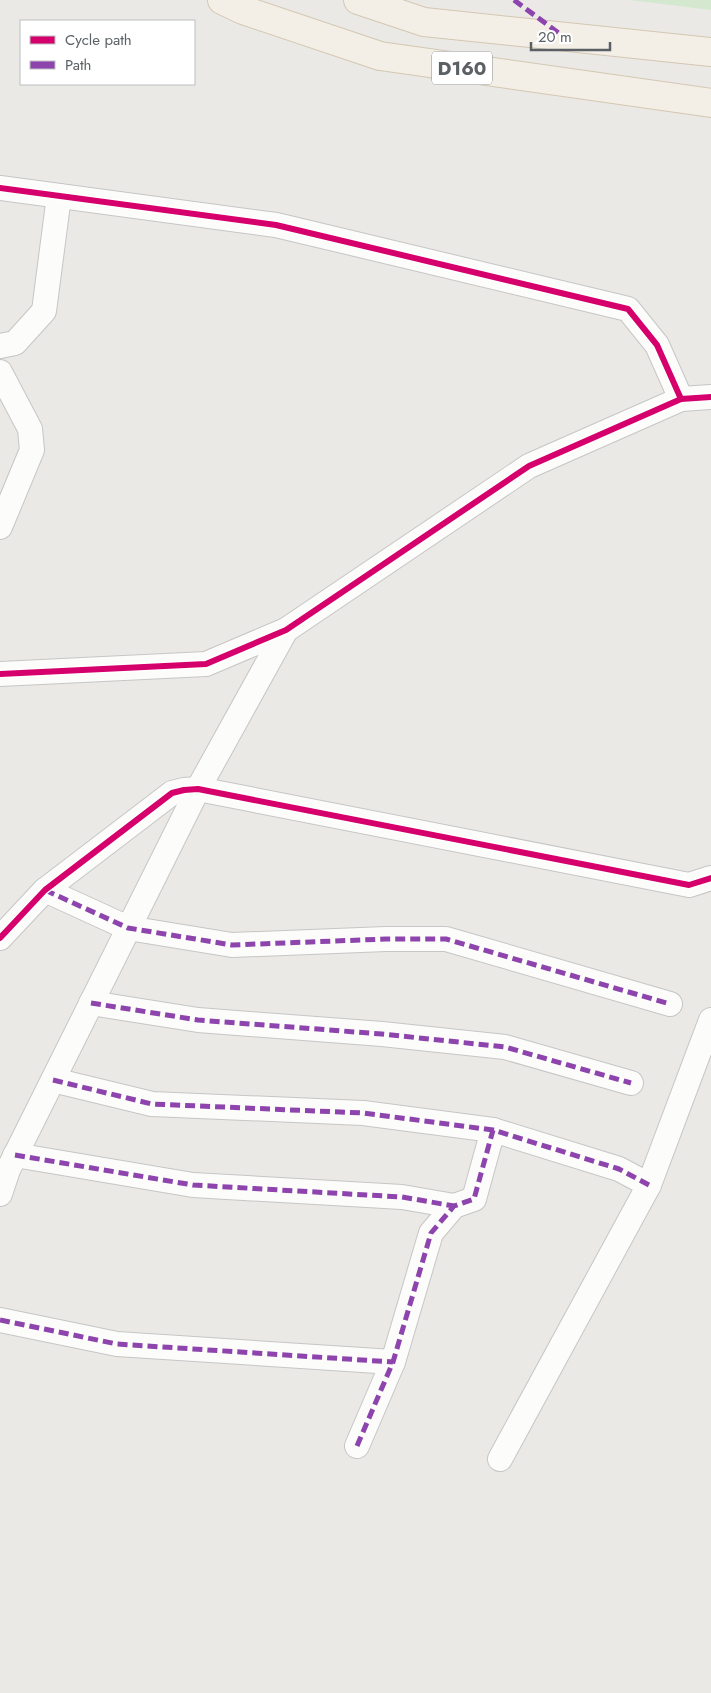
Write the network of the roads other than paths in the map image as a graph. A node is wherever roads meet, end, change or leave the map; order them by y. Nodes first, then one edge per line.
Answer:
1 (222, 0) edge
2 (358, 0) edge
3 (711, 52) edge
4 (711, 103) edge
5 (0, 188) edge
6 (59, 196) junction
7 (0, 346) edge
8 (0, 372) edge
9 (711, 397) edge
10 (681, 399) junction
11 (0, 527) edge
12 (286, 630) junction
13 (0, 674) edge
14 (198, 789) junction
15 (711, 878) edge
16 (45, 890) junction
17 (128, 928) junction
18 (0, 938) edge
19 (91, 1003) junction
20 (670, 1004) dead end
21 (711, 1020) edge
22 (52, 1080) junction
23 (631, 1083) dead end
24 (493, 1130) junction
25 (15, 1155) junction
26 (649, 1185) junction
27 (0, 1194) edge
28 (454, 1206) junction
29 (0, 1320) edge
30 (393, 1362) junction
31 (358, 1446) dead end
32 (500, 1459) dead end

1 - 4 main road, D160
2 - 3 main road, D160
5 - 6 street
6 - 7 street
6 - 10 street
8 - 11 street
9 - 10 street
10 - 12 street
12 - 13 street
12 - 14 street
14 - 15 street
14 - 16 street
14 - 17 street
16 - 17 street
16 - 18 street
17 - 19 street
17 - 20 street
19 - 22 street
19 - 23 street
21 - 26 street
22 - 24 street
22 - 25 street
24 - 26 street
24 - 28 street
25 - 27 street
25 - 28 street
26 - 32 street
28 - 30 street
29 - 30 street
30 - 31 street

